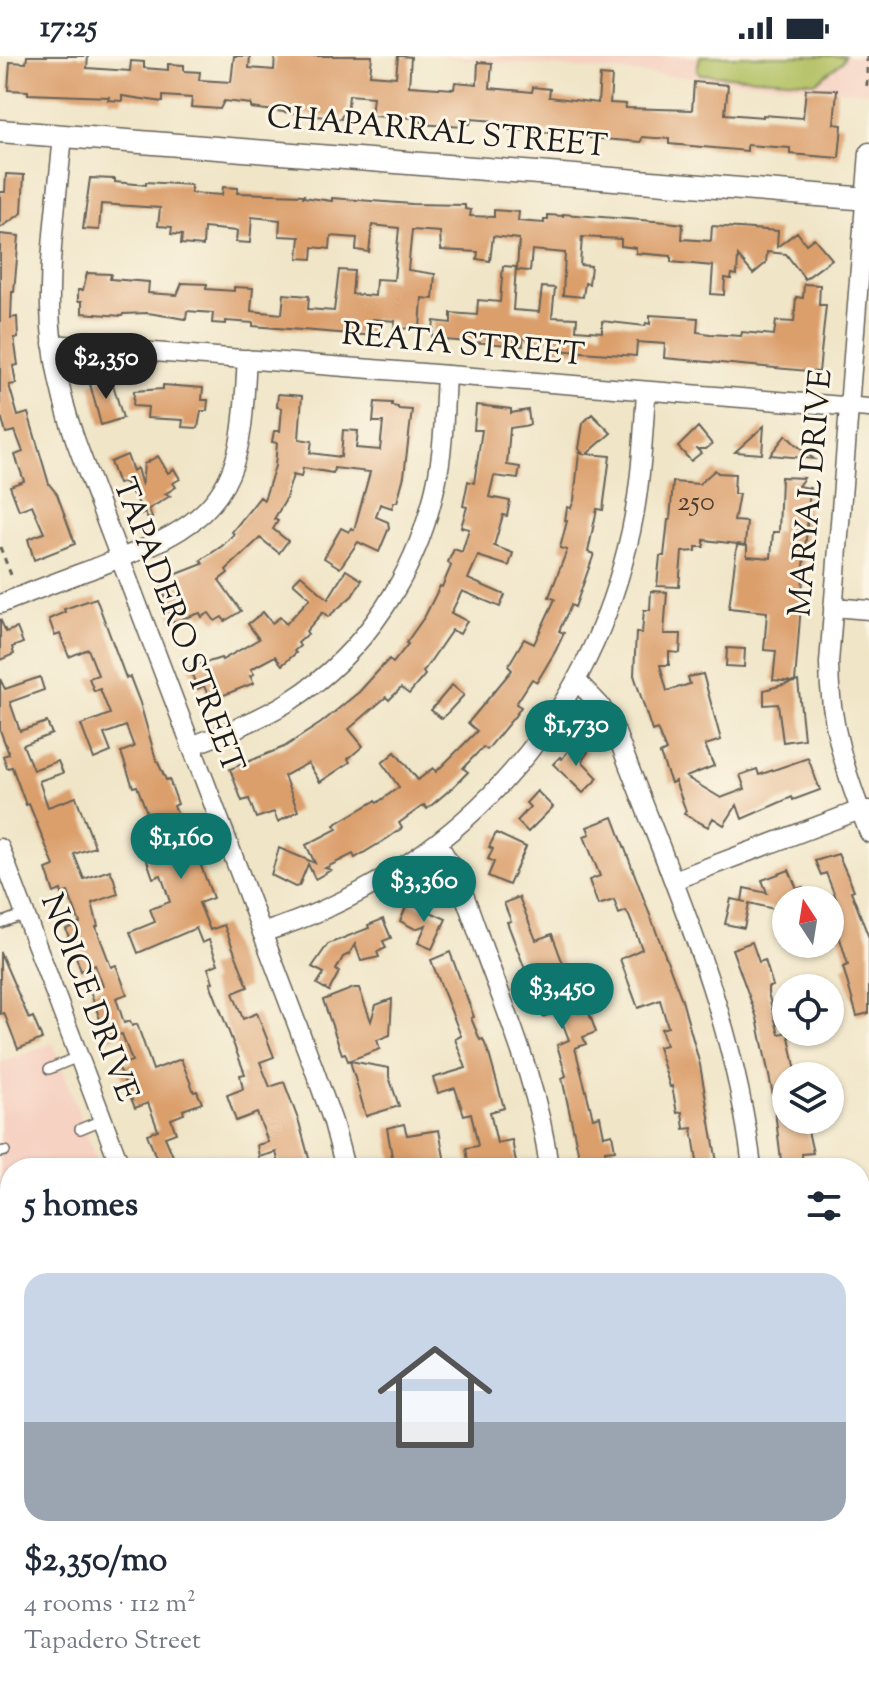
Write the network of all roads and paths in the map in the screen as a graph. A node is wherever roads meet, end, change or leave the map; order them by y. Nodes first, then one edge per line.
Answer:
1 (867, 56) edge
2 (869, 91) edge
3 (0, 131) edge
4 (63, 135) junction
5 (869, 152) edge
6 (867, 199) edge
7 (52, 344) junction
8 (247, 359) junction
9 (446, 375) junction
10 (646, 392) junction
11 (849, 406) junction
12 (869, 408) edge
13 (0, 547) edge
14 (120, 558) junction
15 (13, 581) dead end
16 (0, 604) edge
17 (833, 607) junction
18 (869, 610) edge
19 (577, 681) junction
20 (191, 746) junction
21 (864, 810) edge
22 (869, 833) edge
23 (437, 843) junction
24 (0, 848) edge
25 (674, 880) junction
26 (25, 914) junction
27 (0, 923) edge
28 (262, 933) junction
29 (78, 1057) junction
30 (49, 1069) dead end
31 (102, 1120) junction
32 (80, 1129) dead end
33 (117, 1158) edge
34 (342, 1158) edge
35 (547, 1158) edge
36 (751, 1158) edge

1 - 2 path
3 - 4 street, CHAPARRAL STREET
4 - 6 street, CHAPARRAL STREET
4 - 7 street, TAPADERO STREET
5 - 6 street, MARYAL DRIVE
6 - 11 street, MARYAL DRIVE
7 - 8 street, REATA STREET
7 - 14 street, TAPADERO STREET
8 - 9 street, REATA STREET
8 - 14 street
9 - 10 street, REATA STREET
9 - 20 street
10 - 11 street, REATA STREET
10 - 19 street
11 - 12 street, REATA STREET
11 - 17 street, MARYAL DRIVE
13 - 15 path
14 - 16 street
14 - 20 street, TAPADERO STREET
17 - 18 street
17 - 21 street, MARYAL DRIVE
19 - 23 street
19 - 25 street
20 - 28 street, TAPADERO STREET
21 - 22 street, MARYAL DRIVE
21 - 25 street
23 - 28 street
23 - 35 street
24 - 26 street, NOICE DRIVE
25 - 36 street
26 - 27 lane
26 - 29 street, NOICE DRIVE
28 - 34 street, TAPADERO STREET
29 - 30 lane
29 - 31 street, NOICE DRIVE
31 - 32 lane
31 - 33 street, NOICE DRIVE

